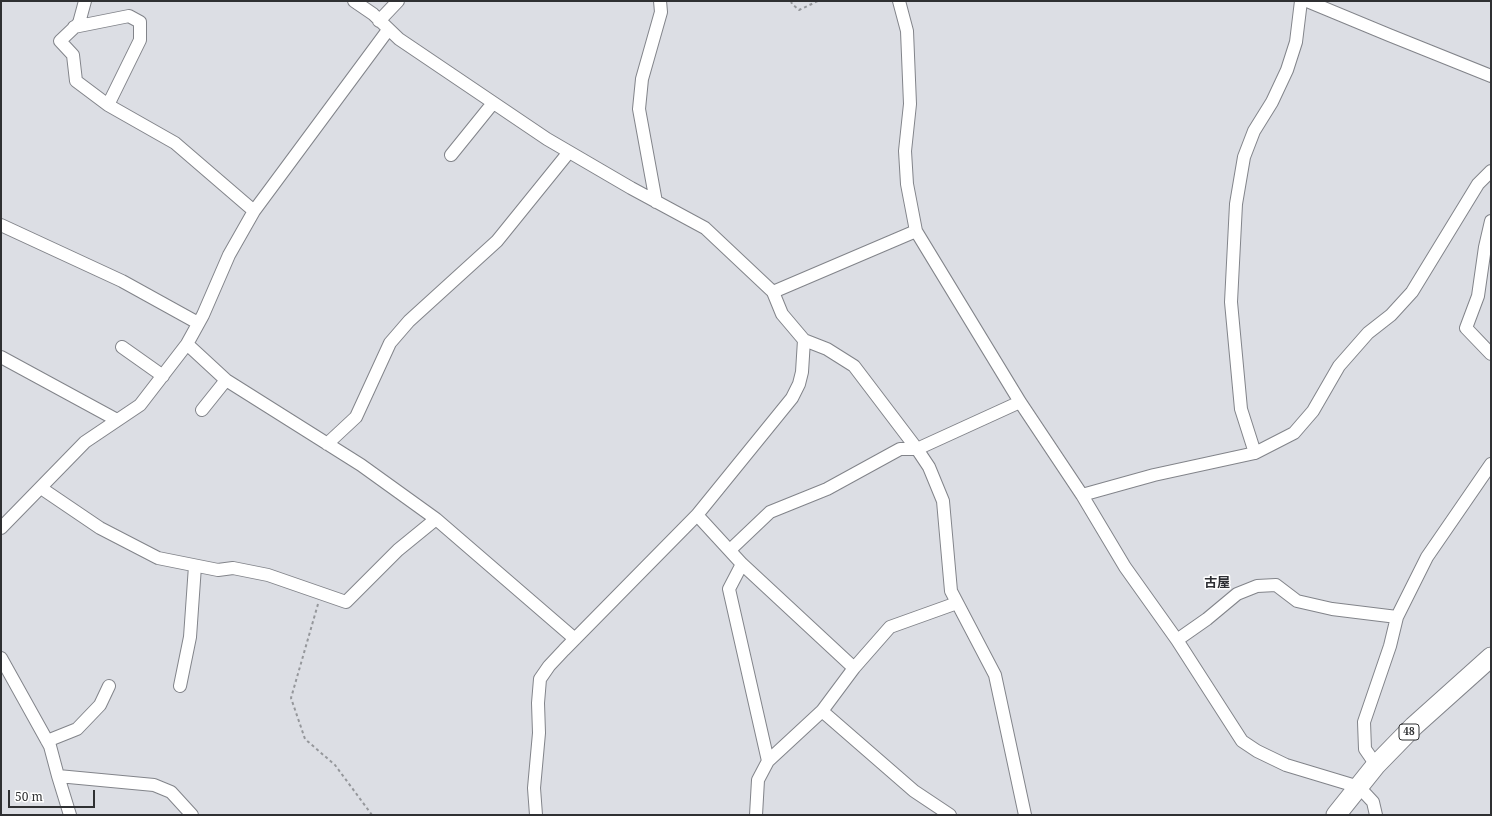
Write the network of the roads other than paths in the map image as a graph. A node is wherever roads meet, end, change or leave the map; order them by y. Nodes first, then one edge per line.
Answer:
1 (85, 1) edge
2 (354, 1) edge
3 (398, 1) edge
4 (660, 1) edge
5 (899, 1) edge
6 (1301, 1) edge
7 (1307, 1) edge
8 (379, 21) junction
9 (74, 27) junction
10 (388, 30) junction
11 (1491, 76) edge
12 (493, 103) junction
13 (108, 105) junction
14 (569, 152) junction
15 (451, 155) dead end
16 (1491, 171) edge
17 (656, 202) junction
18 (254, 211) junction
19 (1491, 221) edge
20 (1, 225) edge
21 (916, 231) junction
22 (773, 292) junction
23 (198, 323) junction
24 (804, 340) junction
25 (187, 344) junction
26 (122, 347) dead end
27 (1491, 354) edge
28 (1, 357) edge
29 (163, 376) junction
30 (226, 380) junction
31 (1020, 402) junction
32 (202, 410) dead end
33 (117, 420) junction
34 (327, 444) junction
35 (917, 450) junction
36 (1256, 453) junction
37 (1491, 464) edge
38 (41, 488) junction
39 (1082, 495) junction
40 (698, 515) junction
41 (436, 519) junction
42 (1, 528) edge
43 (730, 550) junction
44 (742, 564) junction
45 (195, 566) junction
46 (957, 603) junction
47 (1397, 617) junction
48 (575, 639) junction
49 (1177, 640) junction
50 (1491, 657) edge
51 (1, 658) edge
52 (854, 668) junction
53 (5, 676) edge
54 (109, 686) dead end
55 (180, 686) dead end
56 (822, 711) junction
57 (47, 741) junction
58 (768, 761) junction
59 (1376, 765) junction
60 (58, 776) junction
61 (1359, 787) junction
62 (70, 815) edge
63 (192, 815) edge
64 (536, 815) edge
65 (756, 815) edge
66 (950, 815) edge
67 (1025, 815) edge
68 (1336, 815) edge
69 (1376, 815) edge

1 - 9 street
2 - 8 street
3 - 8 street
4 - 17 street
5 - 21 street
6 - 36 street
7 - 11 street
8 - 10 street
9 - 13 street
9 - 13 street
10 - 12 street
10 - 18 street
12 - 14 street
12 - 15 street
13 - 18 street
14 - 17 street
14 - 34 street
16 - 36 street
17 - 22 street
18 - 23 street
19 - 27 street
20 - 23 street
21 - 22 street
21 - 31 street
22 - 24 street
23 - 25 street
24 - 35 street
24 - 40 street
25 - 29 street
25 - 30 street
26 - 29 street
28 - 33 street
29 - 33 street
30 - 32 street
30 - 34 street
31 - 35 street
31 - 39 street
33 - 38 street
34 - 41 street
35 - 43 street
35 - 46 street
36 - 39 street
37 - 47 street
38 - 42 street
38 - 45 street
39 - 49 street
40 - 43 street
40 - 48 street
41 - 45 street
41 - 48 street
43 - 44 street
44 - 52 street
44 - 58 street
45 - 55 street
46 - 52 street
46 - 67 street
47 - 49 street
47 - 59 street
48 - 64 street
49 - 61 street
50 - 59 main road, 48
51 - 53 street
52 - 56 street
53 - 57 street
54 - 57 street
56 - 58 street
56 - 66 street
57 - 60 street
58 - 65 street
59 - 61 main road, 48
60 - 62 street
60 - 63 street
61 - 68 main road, 48
61 - 69 street

